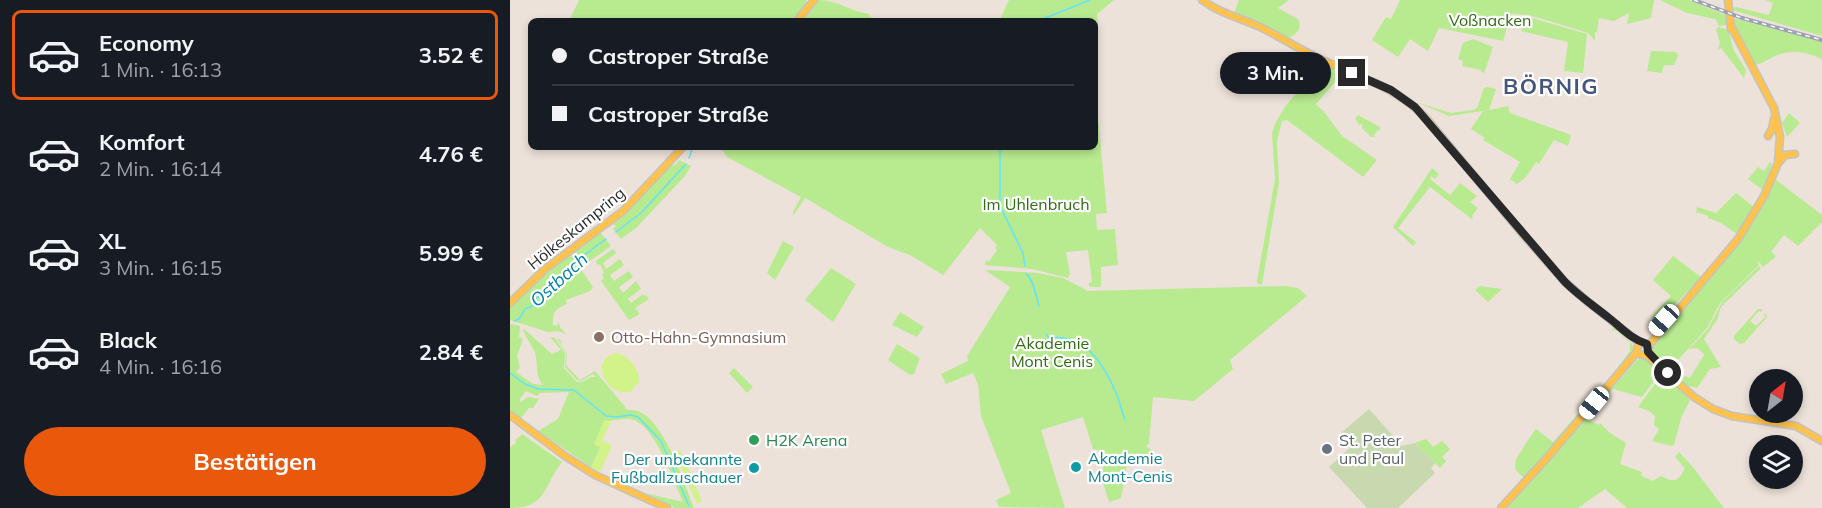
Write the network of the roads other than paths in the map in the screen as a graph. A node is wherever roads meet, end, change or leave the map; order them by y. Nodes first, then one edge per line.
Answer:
1 (814, 0) edge
2 (1202, 0) edge
3 (1728, 0) edge
4 (799, 18) edge
5 (1731, 27) junction
6 (1774, 119) junction
7 (1767, 136) dead end
8 (680, 150) edge
9 (1795, 154) dead end
10 (1778, 163) junction
11 (1773, 175) junction
12 (510, 303) edge
13 (1642, 349) junction
14 (510, 417) edge
15 (1822, 441) edge
16 (659, 508) edge
17 (667, 508) edge
18 (1501, 508) edge

1 - 4 main road
2 - 13 main road
3 - 5 main road
5 - 6 main road
5 - 10 main road
6 - 7 main road
6 - 11 main road
8 - 12 main road, Hölkeskampring
9 - 10 main road
10 - 11 main road
11 - 13 main road
13 - 15 main road
13 - 18 main road
14 - 16 main road
14 - 17 main road

